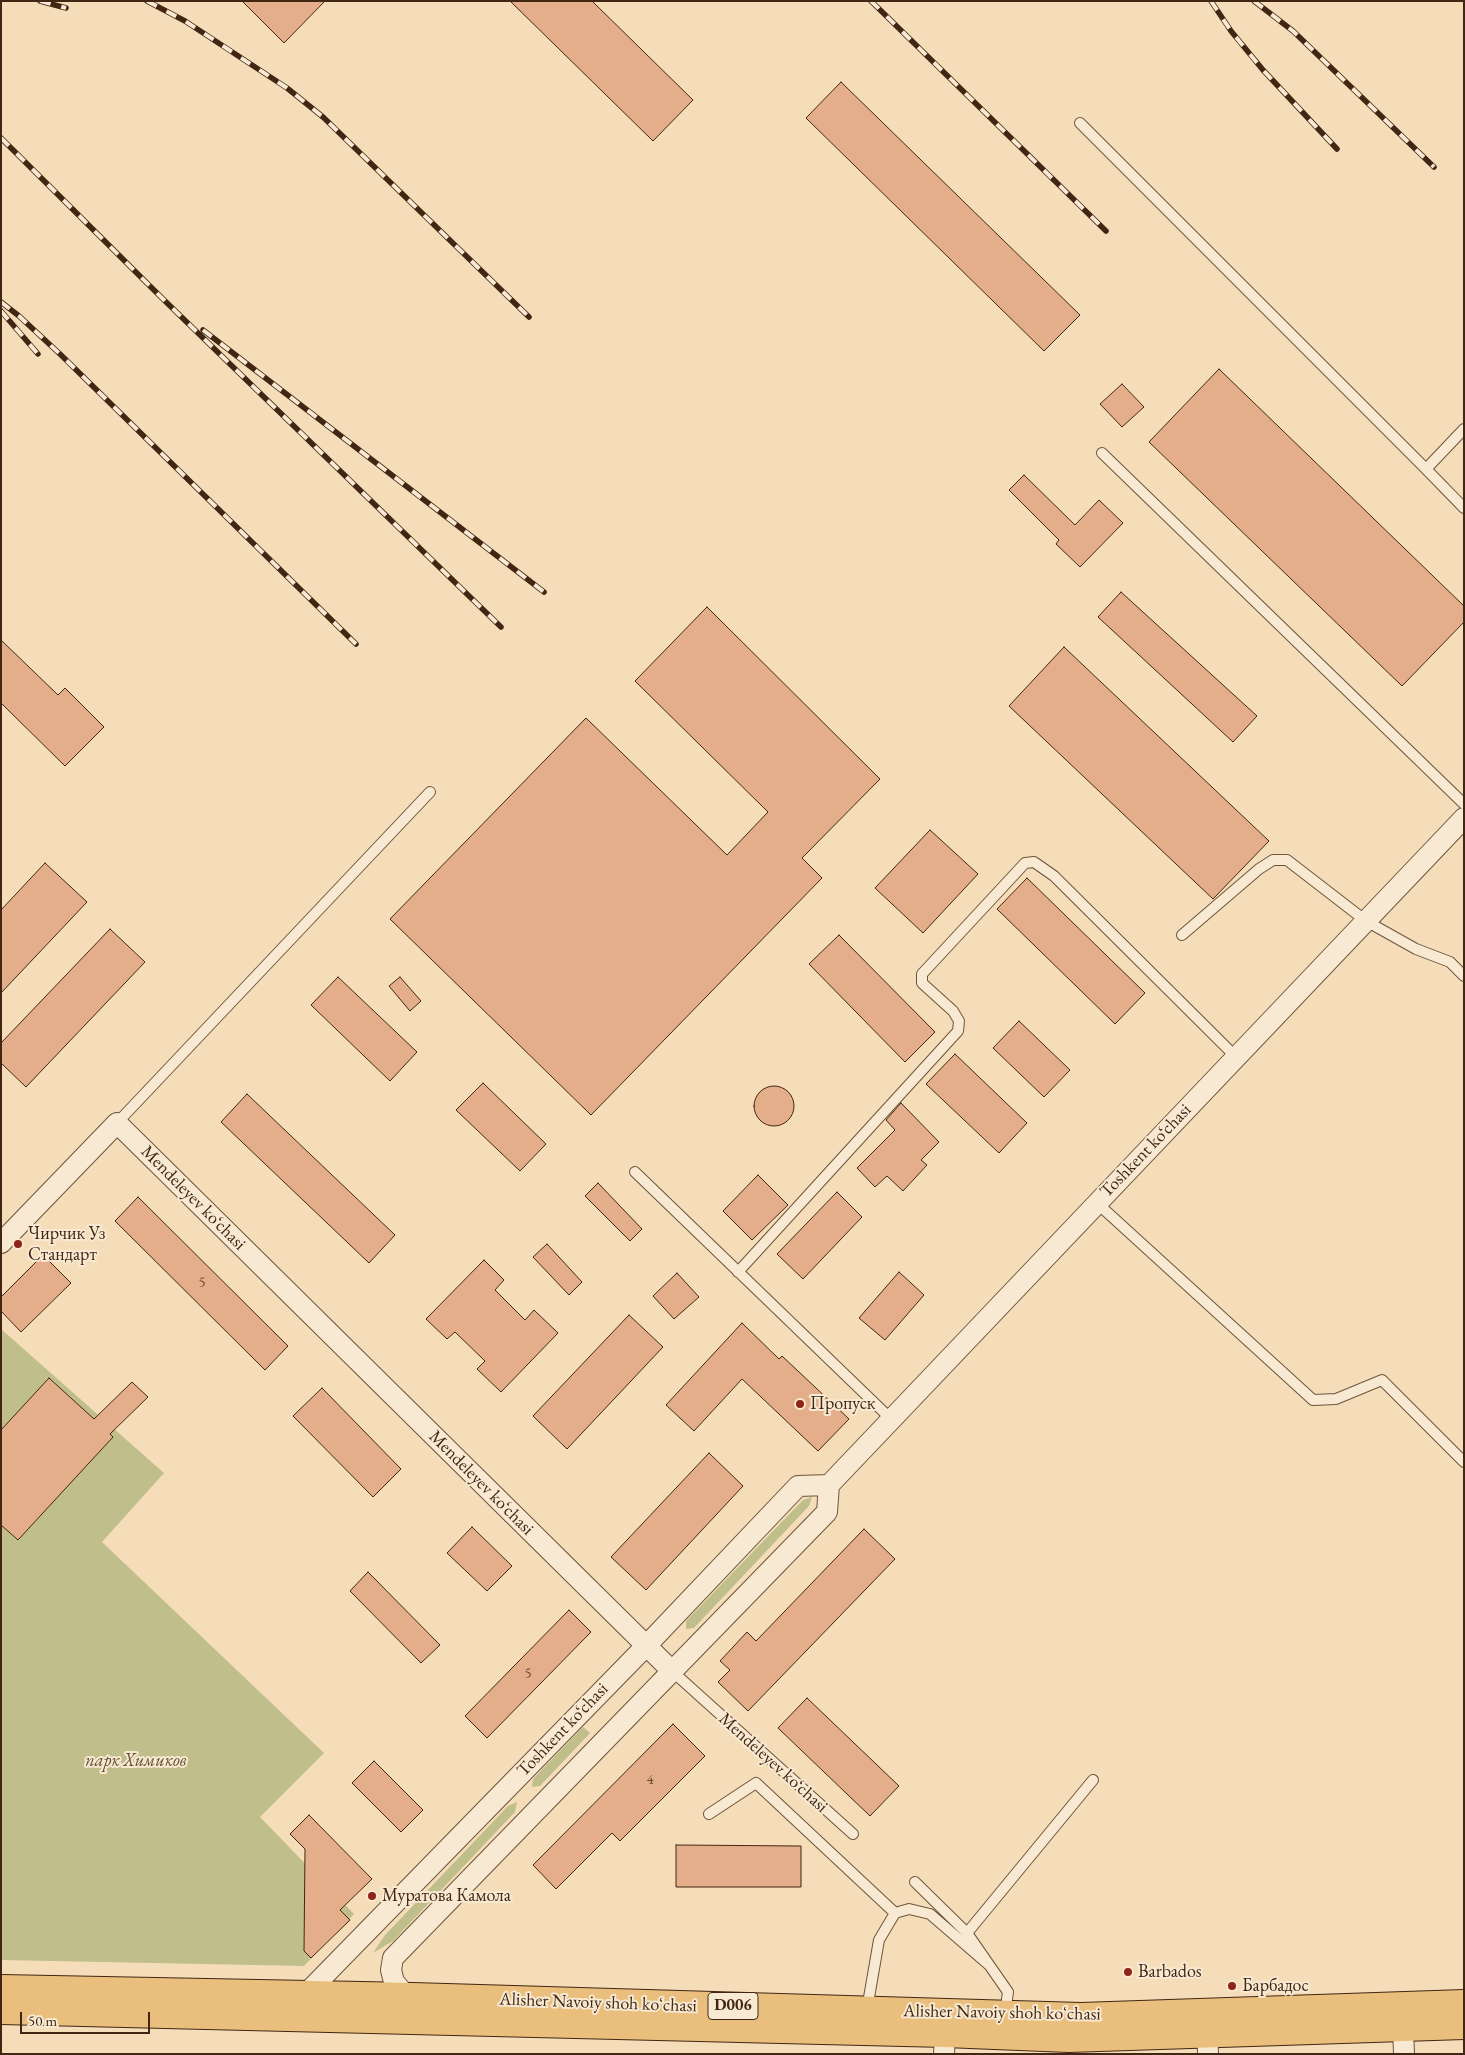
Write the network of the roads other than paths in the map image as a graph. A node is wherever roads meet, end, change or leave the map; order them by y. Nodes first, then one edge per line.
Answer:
1 (1080, 123) dead end
2 (1464, 430) edge
3 (1102, 453) dead end
4 (1426, 469) junction
5 (1464, 508) edge
6 (430, 792) dead end
7 (1464, 804) edge
8 (1464, 818) edge
9 (1366, 921) junction
10 (1182, 935) dead end
11 (1464, 976) edge
12 (1236, 1057) junction
13 (117, 1123) junction
14 (635, 1172) dead end
15 (1097, 1203) junction
16 (1, 1243) edge
17 (738, 1272) junction
18 (891, 1419) junction
19 (1464, 1462) edge
20 (829, 1485) junction
21 (646, 1646) junction
22 (672, 1670) junction
23 (1094, 1780) dead end
24 (709, 1814) dead end
25 (853, 1834) dead end
26 (915, 1882) dead end
27 (895, 1913) junction
28 (967, 1933) junction
29 (989, 1965) junction
30 (1, 1989) edge
31 (305, 1995) junction
32 (414, 1998) junction
33 (1464, 2004) edge
34 (1, 2010) edge
35 (867, 2010) junction
36 (1005, 2014) junction
37 (1464, 2025) edge
38 (1208, 2033) edge
39 (1404, 2041) edge
40 (944, 2043) edge

1 - 4 lane
2 - 4 lane
3 - 7 lane
4 - 5 lane
6 - 13 lane
8 - 9 street, Toshkent ko‘chasi
9 - 10 lane
9 - 11 lane
9 - 12 street, Toshkent ko‘chasi
12 - 15 street, Toshkent ko‘chasi
12 - 17 lane
13 - 16 street
13 - 21 street, Mendeleyev ko‘chasi
14 - 17 lane
15 - 18 street, Toshkent ko‘chasi
15 - 19 lane
17 - 18 lane
18 - 20 street, Toshkent ko‘chasi
20 - 21 street, Toshkent ko‘chasi
20 - 22 street, Toshkent ko‘chasi
21 - 22 street, Mendeleyev ko‘chasi
21 - 31 street, Toshkent ko‘chasi
22 - 25 lane, Mendeleyev ko‘chasi
22 - 32 street, Toshkent ko‘chasi
23 - 28 lane
24 - 27 lane
26 - 28 lane
27 - 29 lane
27 - 35 lane
28 - 29 lane
29 - 36 lane
30 - 31 main road, Alisher Navoiy shoh koʻchasi / D006
31 - 32 main road, Alisher Navoiy shoh koʻchasi / D006
32 - 35 main road, Alisher Navoiy shoh koʻchasi / D006
33 - 38 main road, Alisher Navoiy shoh koʻchasi / D006
34 - 40 main road, Alisher Navoiy shoh koʻchasi / D006
35 - 36 main road, Alisher Navoiy shoh koʻchasi / D006
36 - 38 main road, Alisher Navoiy shoh koʻchasi / D006
37 - 39 main road, Alisher Navoiy shoh koʻchasi / D006
38 - 39 main road, Alisher Navoiy shoh koʻchasi / D006
38 - 40 main road, Alisher Navoiy shoh koʻchasi / D006

